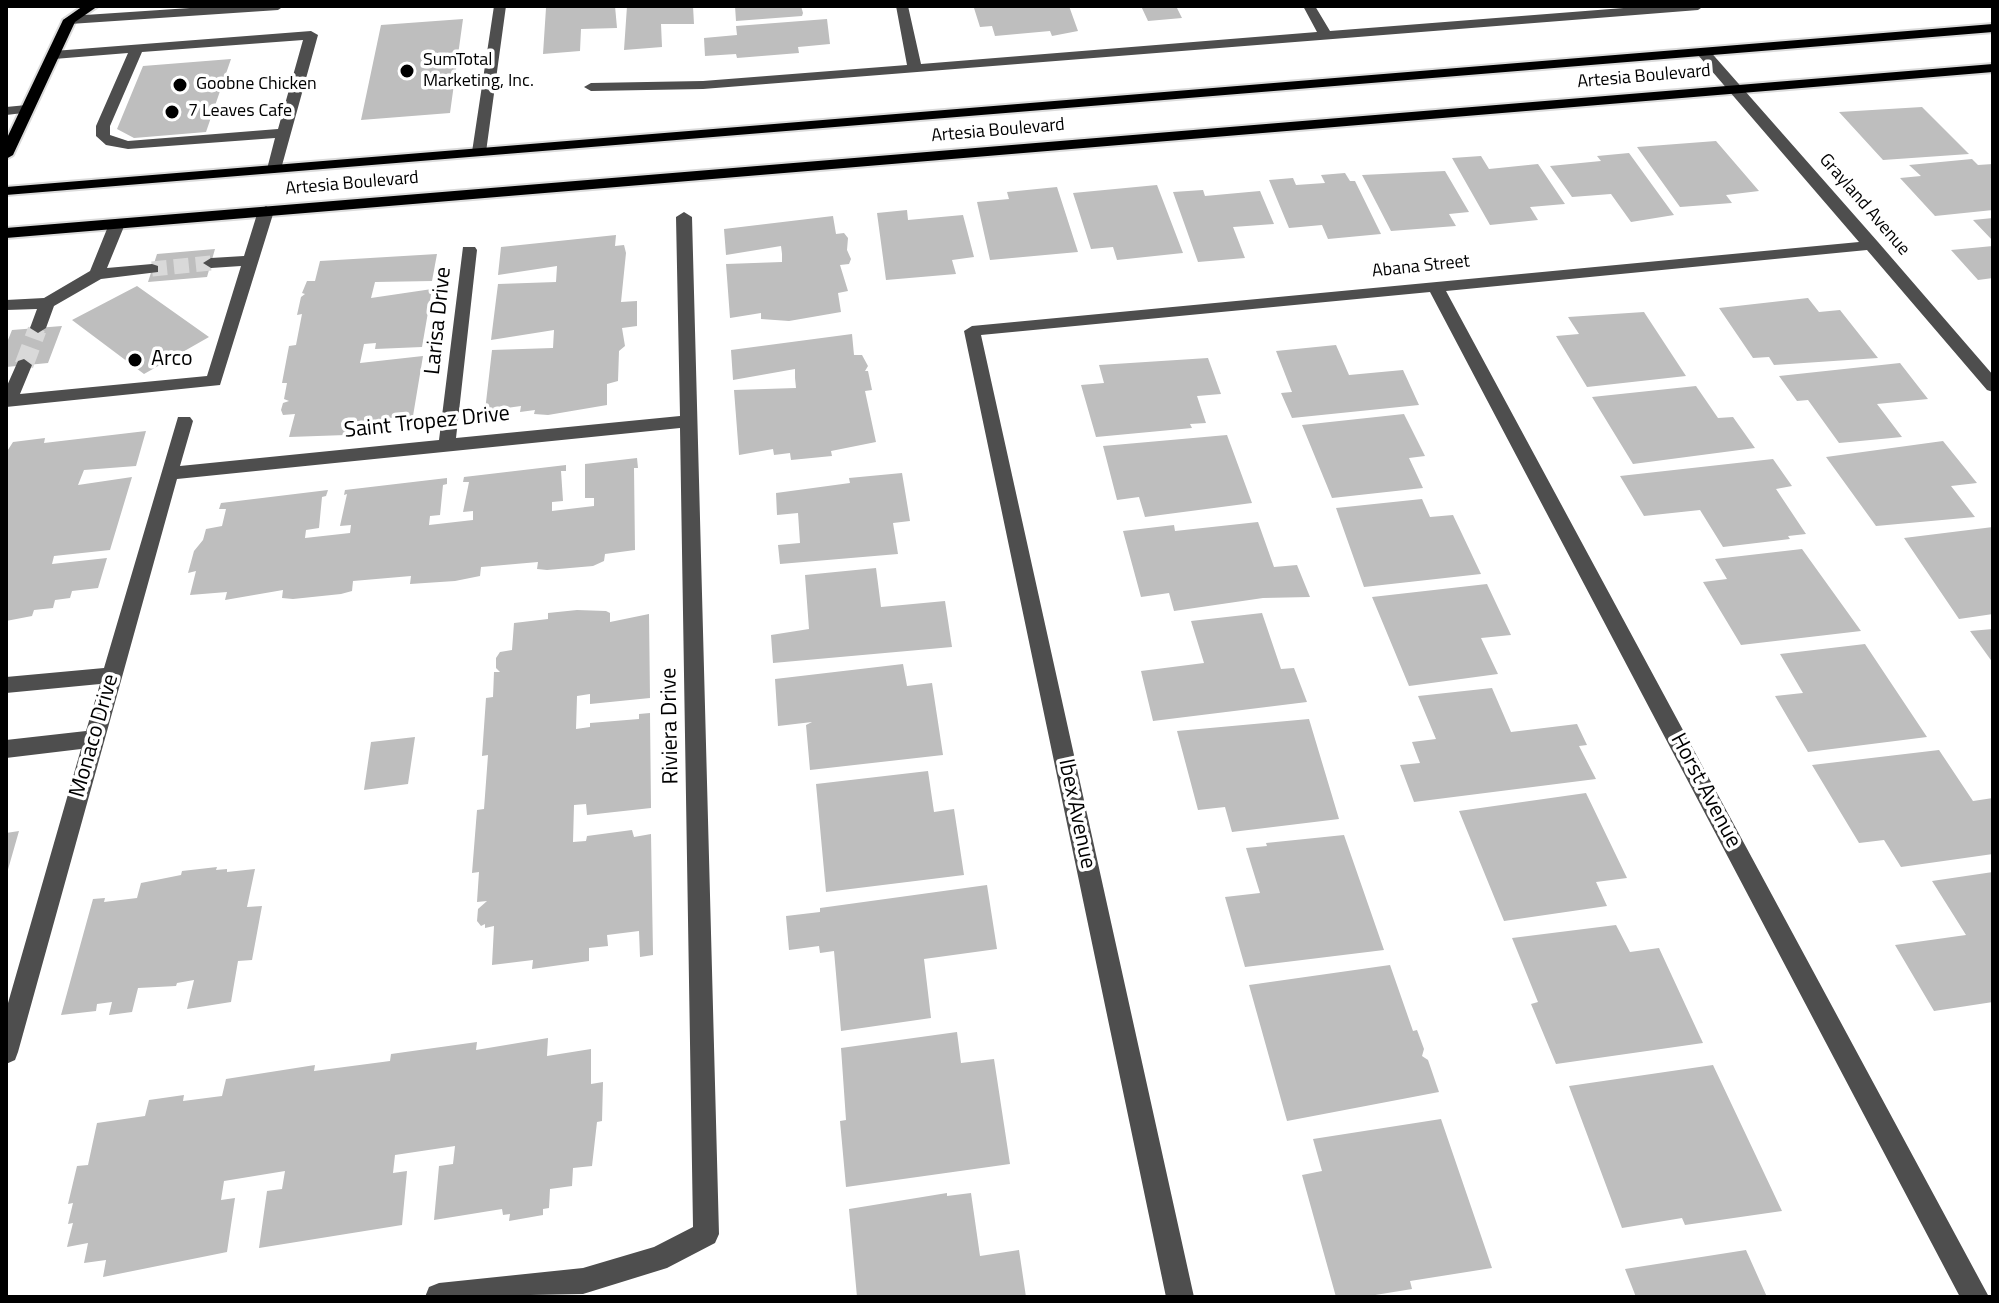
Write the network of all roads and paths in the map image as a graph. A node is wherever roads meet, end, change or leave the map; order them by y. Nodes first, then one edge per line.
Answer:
1 (60, 6) edge
2 (92, 6) edge
3 (278, 6) edge
4 (500, 6) edge
5 (902, 6) edge
6 (1309, 6) edge
7 (1698, 6) edge
8 (70, 20) junction
9 (1993, 28) edge
10 (1326, 36) junction
11 (137, 48) junction
12 (1703, 52) junction
13 (54, 55) junction
14 (1993, 68) edge
15 (915, 69) junction
16 (591, 87) dead end
17 (1736, 89) junction
18 (27, 109) junction
19 (6, 111) edge
20 (284, 133) junction
21 (479, 152) junction
22 (6, 155) edge
23 (274, 169) junction
24 (6, 191) edge
25 (266, 211) junction
26 (684, 217) dead end
27 (117, 224) junction
28 (6, 233) edge
29 (1873, 245) junction
30 (469, 250) dead end
31 (251, 260) junction
32 (211, 263) tunnel mouth
33 (152, 269) tunnel mouth
34 (97, 274) junction
35 (1435, 286) junction
36 (47, 303) junction
37 (6, 305) edge
38 (38, 328) tunnel mouth
39 (972, 331) joint
40 (24, 365) tunnel mouth
41 (1993, 386) edge
42 (8, 401) edge
43 (184, 421) dead end
44 (688, 421) junction
45 (447, 444) junction
46 (170, 473) junction
47 (112, 675) junction
48 (6, 685) edge
49 (95, 739) junction
50 (6, 749) edge
51 (6, 1052) edge
52 (439, 1297) edge
53 (1180, 1297) edge
54 (1975, 1297) edge

1 - 8 main road
2 - 8 main road
3 - 8 street
4 - 21 street
5 - 15 street
6 - 10 street
7 - 10 street
8 - 13 main road
9 - 12 main road, Artesia Boulevard
10 - 15 street
11 - 13 street
11 - 20 street
11 - 20 street
12 - 17 street, Grayland Avenue
12 - 21 main road, Artesia Boulevard
13 - 18 main road
14 - 17 main road, Artesia Boulevard
15 - 16 street
17 - 25 main road, Artesia Boulevard
17 - 29 street, Grayland Avenue
18 - 19 street
18 - 22 main road
20 - 23 street
21 - 23 main road, Artesia Boulevard
23 - 24 main road, Artesia Boulevard
25 - 27 main road, Artesia Boulevard
25 - 31 street
26 - 44 street, Riviera Drive
27 - 28 main road, Artesia Boulevard
27 - 34 street
29 - 35 street, Abana Street
29 - 41 street, Grayland Avenue
30 - 45 street, Larisa Drive
31 - 32 street
31 - 42 street
33 - 34 street
34 - 36 street
35 - 39 street, Abana Street
35 - 54 street, Horst Avenue
36 - 37 street
36 - 38 street
39 - 53 street, Ibex Avenue
40 - 42 street
43 - 46 street, Monaco Drive
44 - 45 street, Saint Tropez Drive
44 - 52 street, Riviera Drive
45 - 46 street, Saint Tropez Drive
46 - 47 street, Monaco Drive
47 - 48 street
47 - 49 street, Monaco Drive
49 - 50 street
49 - 51 street, Monaco Drive

